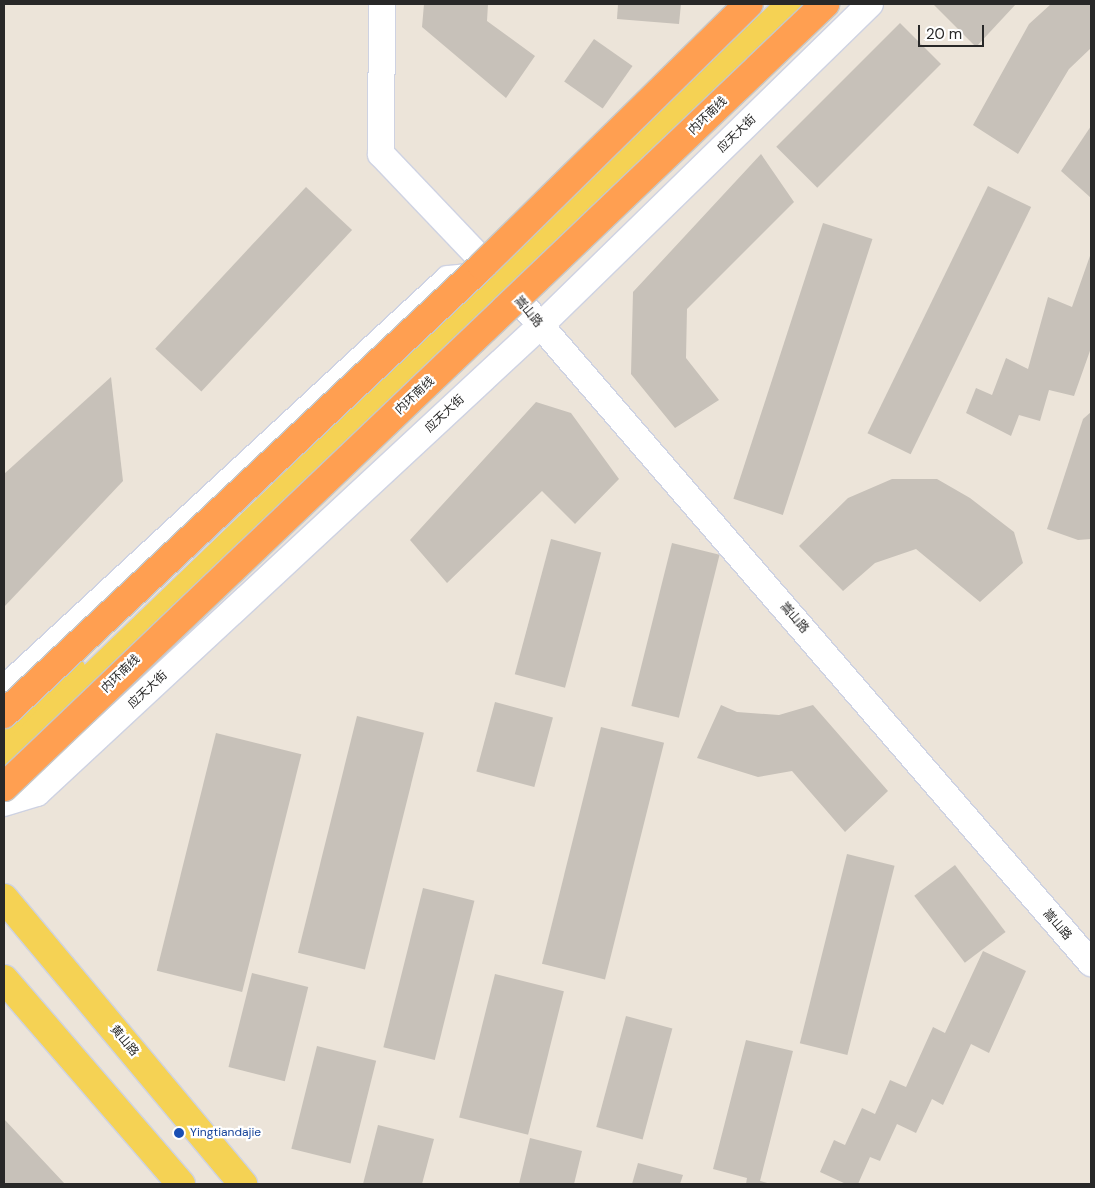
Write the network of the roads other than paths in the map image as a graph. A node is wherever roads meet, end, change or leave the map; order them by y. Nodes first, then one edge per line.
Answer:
1 (382, 4) edge
2 (749, 4) edge
3 (766, 4) edge
4 (791, 4) edge
5 (825, 4) edge
6 (870, 4) edge
7 (499, 278) junction
8 (540, 326) junction
9 (4, 690) edge
10 (4, 714) edge
11 (4, 734) edge
12 (4, 762) edge
13 (4, 787) edge
14 (4, 803) edge
15 (4, 898) edge
16 (1091, 963) edge
17 (4, 979) edge
18 (172, 1181) edge
19 (244, 1184) edge

1 - 7 street, 嵩山路
2 - 10 highway, bridge
3 - 7 main road
4 - 7 main road
5 - 13 highway, 内环南线, bridge
6 - 8 street, 应天大街
7 - 8 street, 嵩山路
7 - 9 street
7 - 11 main road
7 - 12 main road
8 - 14 street, 应天大街
8 - 16 street, 嵩山路
15 - 19 main road, 黄山路
17 - 18 main road

